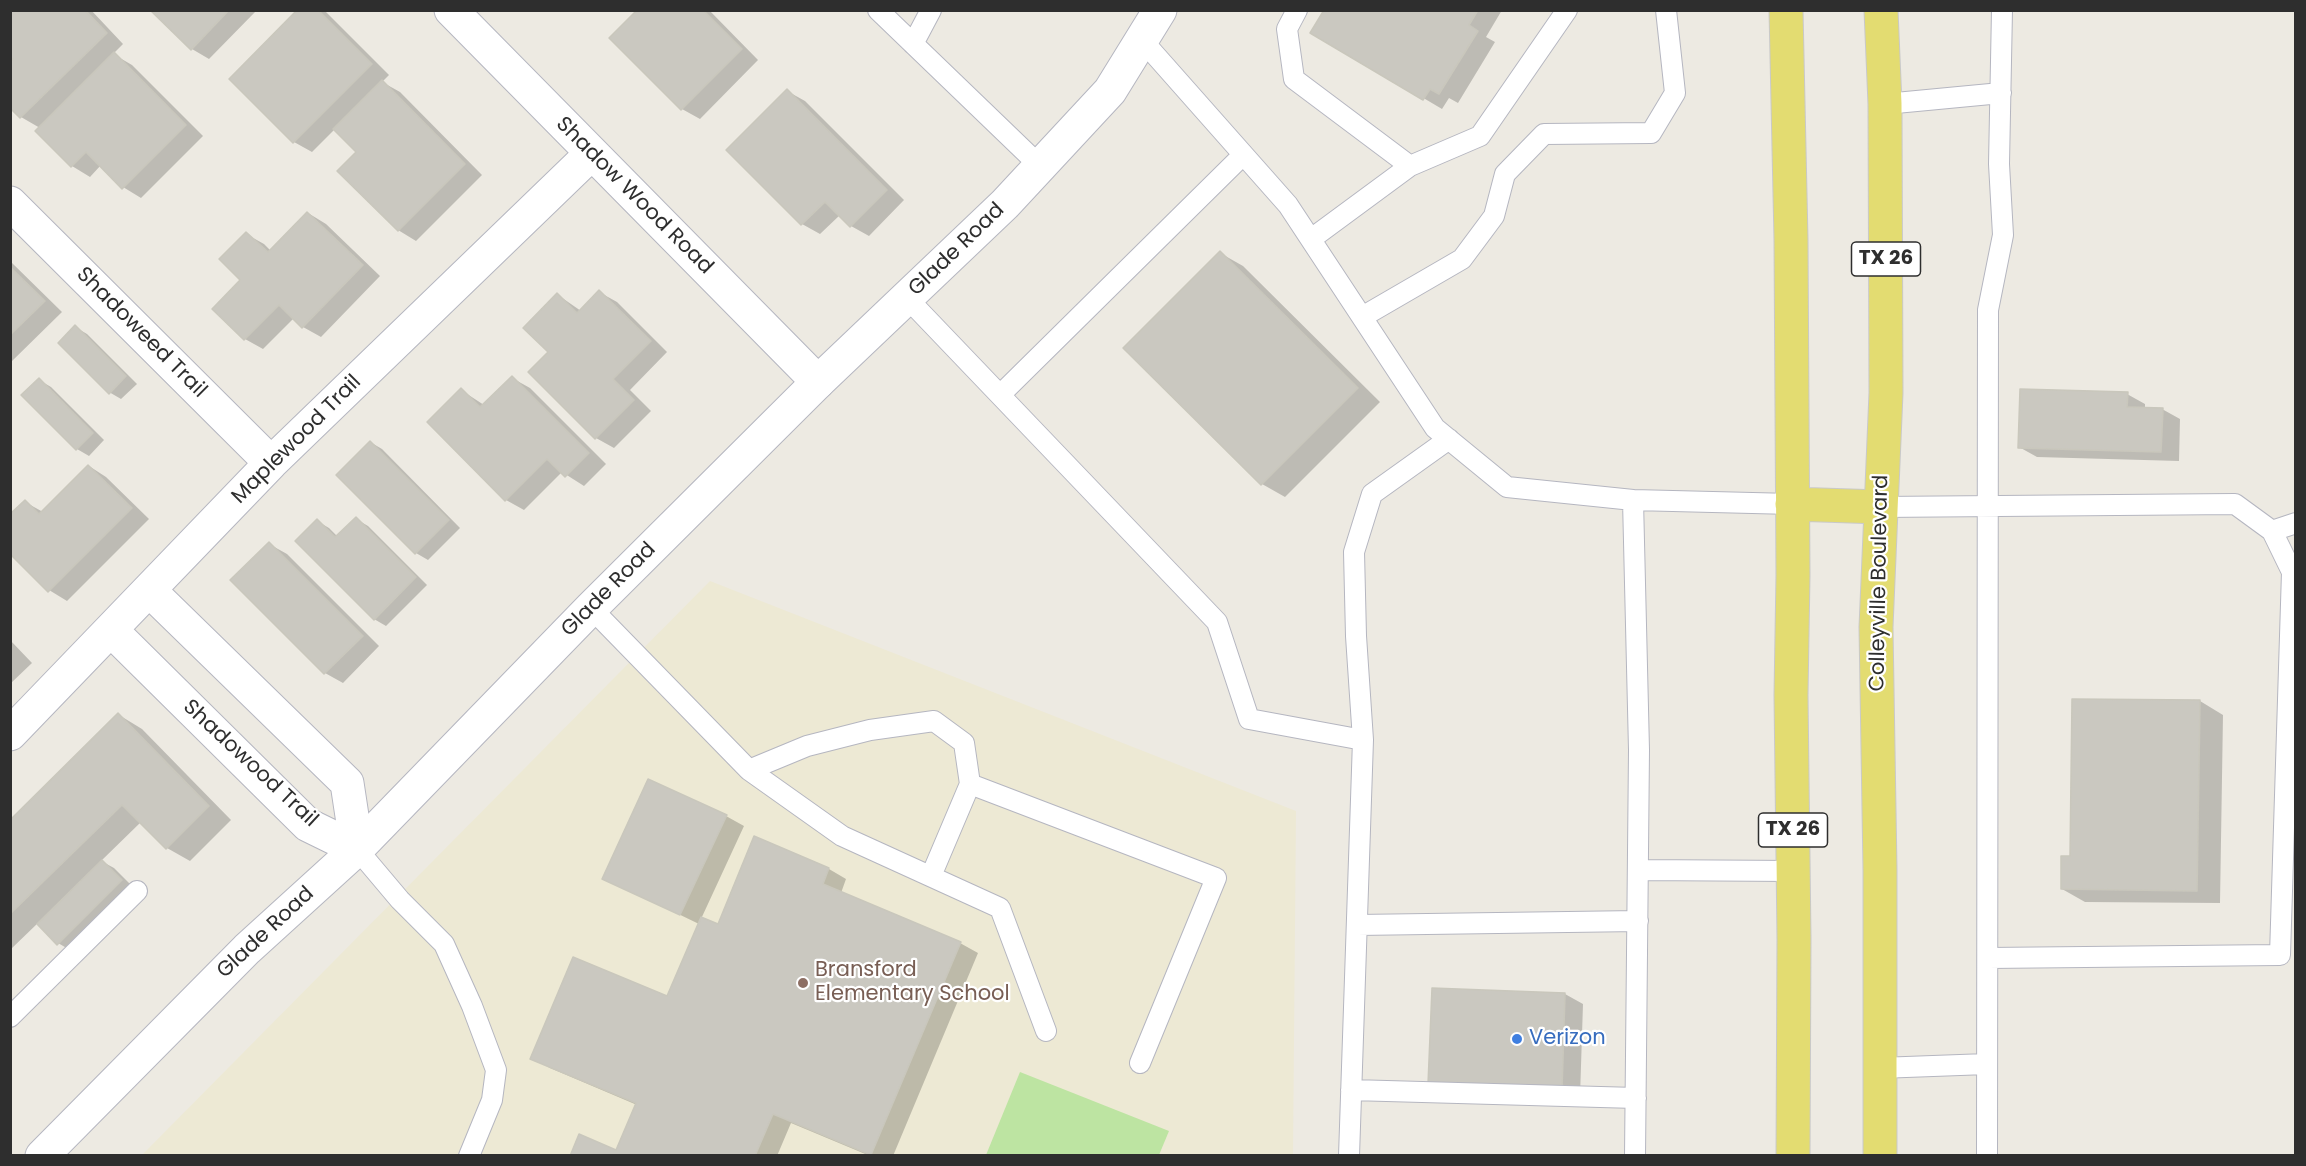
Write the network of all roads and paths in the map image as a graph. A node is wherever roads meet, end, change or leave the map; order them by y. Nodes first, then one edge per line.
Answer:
1 (451, 10) edge
2 (878, 10) edge
3 (932, 10) edge
4 (1160, 10) edge
5 (1298, 10) edge
6 (1567, 10) edge
7 (1666, 10) edge
8 (1786, 10) edge
9 (1881, 10) edge
10 (2002, 10) edge
11 (1142, 40) junction
12 (913, 44) junction
13 (2001, 93) junction
14 (1885, 104) junction
15 (592, 153) junction
16 (1244, 155) junction
17 (1040, 166) junction
18 (1410, 166) junction
19 (10, 203) edge
20 (1311, 239) junction
21 (907, 298) junction
22 (1362, 317) junction
23 (818, 382) junction
24 (1000, 395) junction
25 (1449, 439) junction
26 (271, 463) junction
27 (1633, 500) junction
28 (1792, 504) junction
29 (1989, 505) junction
30 (1880, 507) junction
31 (2295, 523) edge
32 (2272, 531) junction
33 (149, 590) junction
34 (591, 608) junction
35 (111, 630) junction
36 (10, 734) edge
37 (1363, 740) junction
38 (749, 770) junction
39 (970, 784) junction
40 (357, 849) junction
41 (1638, 870) junction
42 (1793, 871) junction
43 (931, 876) junction
44 (137, 891) dead end
45 (1638, 921) junction
46 (1356, 925) junction
47 (2288, 955) edge
48 (1988, 958) junction
49 (10, 1017) edge
50 (1046, 1031) dead end
51 (1140, 1063) dead end
52 (1987, 1064) junction
53 (1879, 1068) junction
54 (1351, 1090) junction
55 (1636, 1098) junction
56 (42, 1155) edge
57 (470, 1155) edge
58 (1349, 1155) edge
59 (1635, 1155) edge
60 (1793, 1155) edge
61 (1880, 1155) edge
62 (1988, 1155) edge

1 - 15 street, Shadow Wood Road
2 - 12 lane
3 - 12 lane
4 - 11 street, Glade Road
5 - 18 lane
6 - 18 lane
7 - 22 lane
8 - 28 main road, TX 26
9 - 14 main road, Colleyville Boulevard / TX 26
10 - 13 lane
11 - 16 lane
11 - 17 street, Glade Road
12 - 17 lane
13 - 14 lane
13 - 29 lane
14 - 30 main road, Colleyville Boulevard / TX 26
15 - 23 street, Shadow Wood Road
15 - 26 street, Maplewood Trail
16 - 20 lane
16 - 24 lane
17 - 21 street, Glade Road
18 - 20 lane
19 - 26 street, Shadoweed Trail
20 - 22 lane
21 - 23 street, Glade Road
21 - 24 lane
22 - 25 lane
23 - 34 street, Glade Road
24 - 37 lane
25 - 27 lane
25 - 37 lane
26 - 33 street, Maplewood Trail
27 - 28 lane
27 - 41 lane
28 - 30 main road
28 - 42 main road, TX 26
29 - 30 lane
29 - 32 lane
29 - 48 lane
30 - 53 main road, Colleyville Boulevard / TX 26
31 - 32 lane
32 - 47 lane
33 - 35 street, Maplewood Trail
33 - 40 street, Shadowood Trail
34 - 38 lane
34 - 40 street, Glade Road
35 - 36 street, Maplewood Trail
35 - 40 street, Shadowood Trail
37 - 46 lane
38 - 39 lane
38 - 43 lane
39 - 43 lane
39 - 51 lane
40 - 56 street, Glade Road
40 - 57 lane
41 - 42 lane
41 - 45 lane
42 - 60 main road, TX 26
43 - 50 lane
44 - 49 lane
45 - 46 lane
45 - 55 lane
46 - 54 lane
47 - 48 lane
48 - 52 lane
52 - 53 lane
52 - 62 lane
53 - 61 main road, Colleyville Boulevard / TX 26
54 - 55 lane
54 - 58 lane
55 - 59 lane

